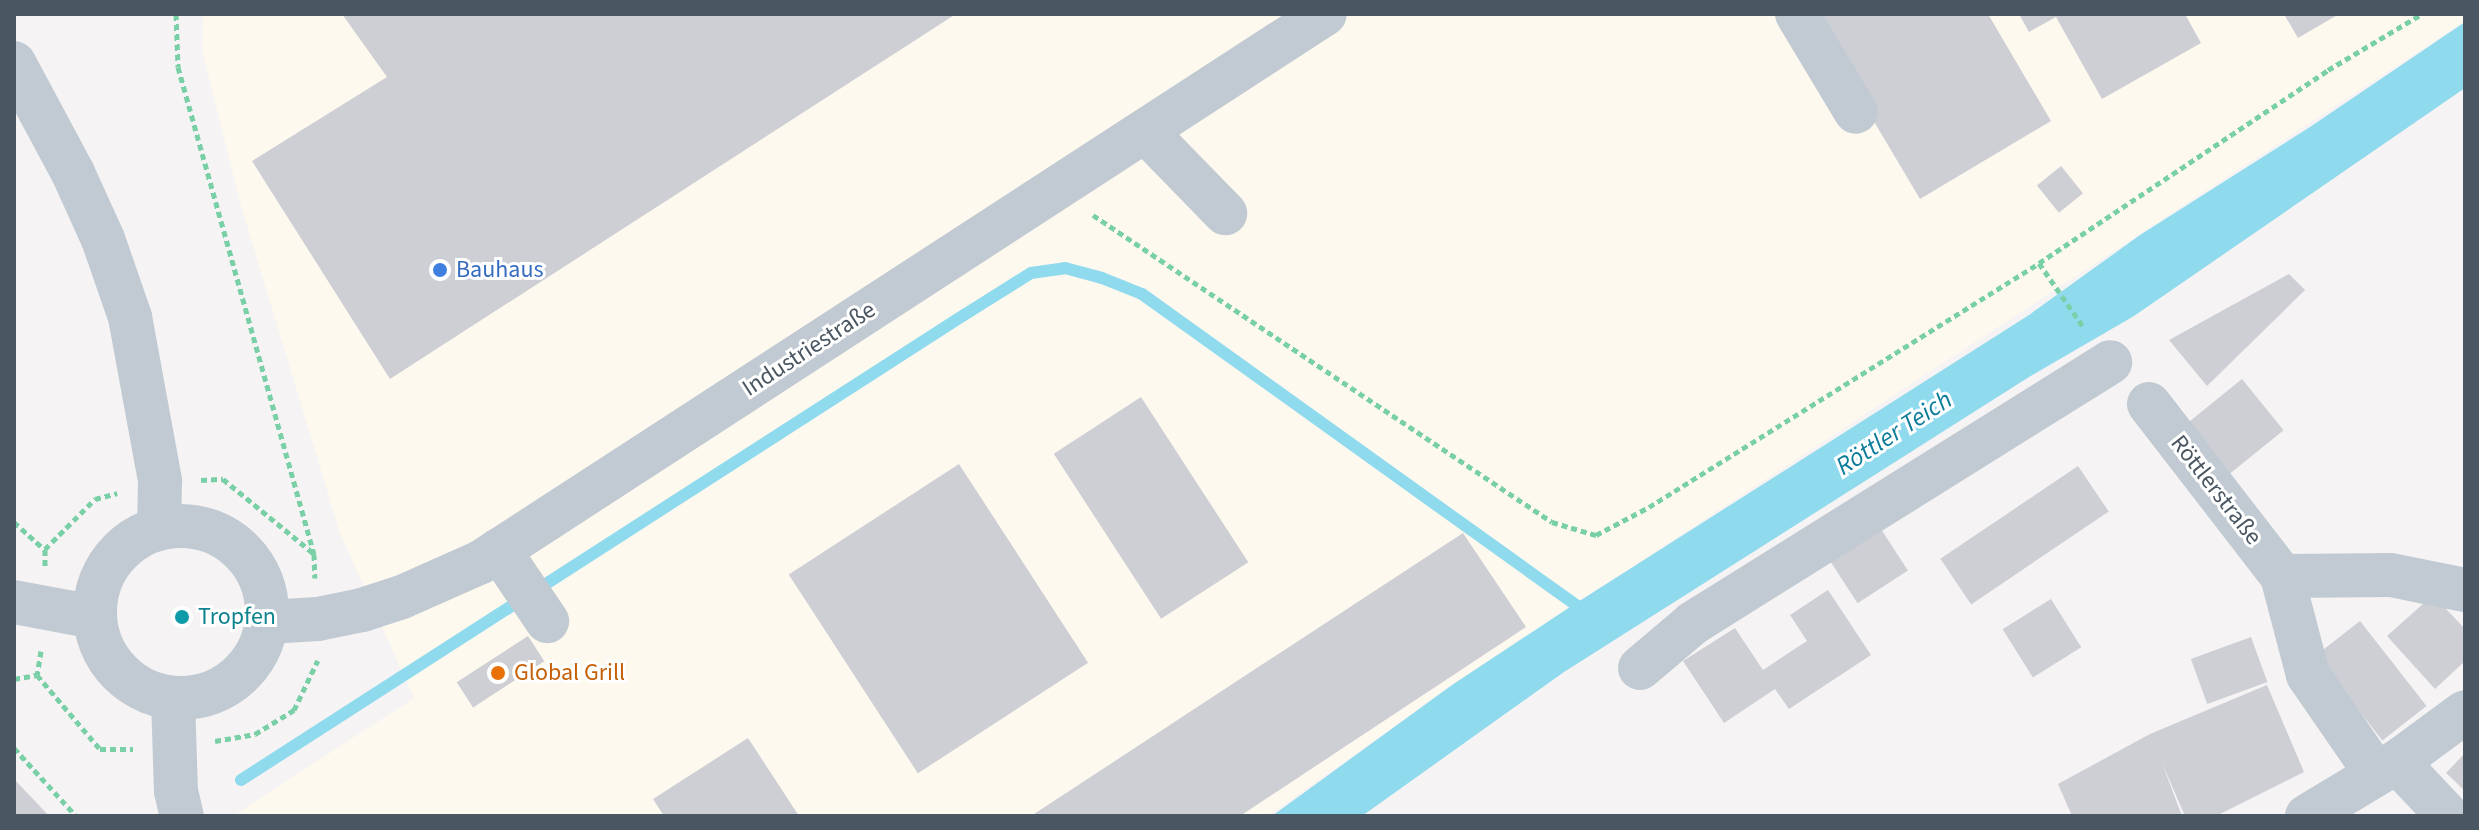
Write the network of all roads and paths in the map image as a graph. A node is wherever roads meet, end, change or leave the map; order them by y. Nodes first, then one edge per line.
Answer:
1 (176, 14) edge
2 (1325, 14) edge
3 (1797, 14) edge
4 (2422, 14) edge
5 (14, 63) edge
6 (1856, 112) dead end
7 (1145, 131) junction
8 (1055, 189) junction
9 (1225, 213) dead end
10 (2039, 263) junction
11 (2101, 351) joint
12 (2149, 404) dead end
13 (14, 522) edge
14 (159, 528) junction
15 (509, 565) junction
16 (2282, 576) junction
17 (2465, 590) edge
18 (31, 606) edge
19 (94, 617) junction
20 (318, 619) junction
21 (547, 621) dead end
22 (267, 622) junction
23 (1640, 668) dead end
24 (37, 675) junction
25 (14, 679) edge
26 (173, 698) junction
27 (2465, 712) edge
28 (14, 748) edge
29 (173, 749) junction
30 (2386, 767) junction
31 (76, 816) edge
32 (182, 816) edge
33 (2307, 816) edge
34 (2448, 816) edge

1 - 20 path
2 - 7 street, Industriestraße
3 - 6 street
4 - 10 path
5 - 14 street
7 - 8 street, Industriestraße
7 - 9 street
8 - 10 path
8 - 15 street, Industriestraße
10 - 11 path
11 - 23 street
12 - 16 street, Röttlerstraße
13 - 18 path
14 - 19 street
14 - 22 street
15 - 20 street, Industriestraße
15 - 21 street
16 - 17 street
16 - 30 street, Röttlerstraße
18 - 19 street
18 - 24 path
19 - 26 street
20 - 22 street, Industriestraße
20 - 29 path
22 - 26 street
24 - 25 path
24 - 29 path
26 - 29 street
27 - 30 street
28 - 31 path
29 - 32 street
30 - 33 street
30 - 34 street, Röttlerstraße

